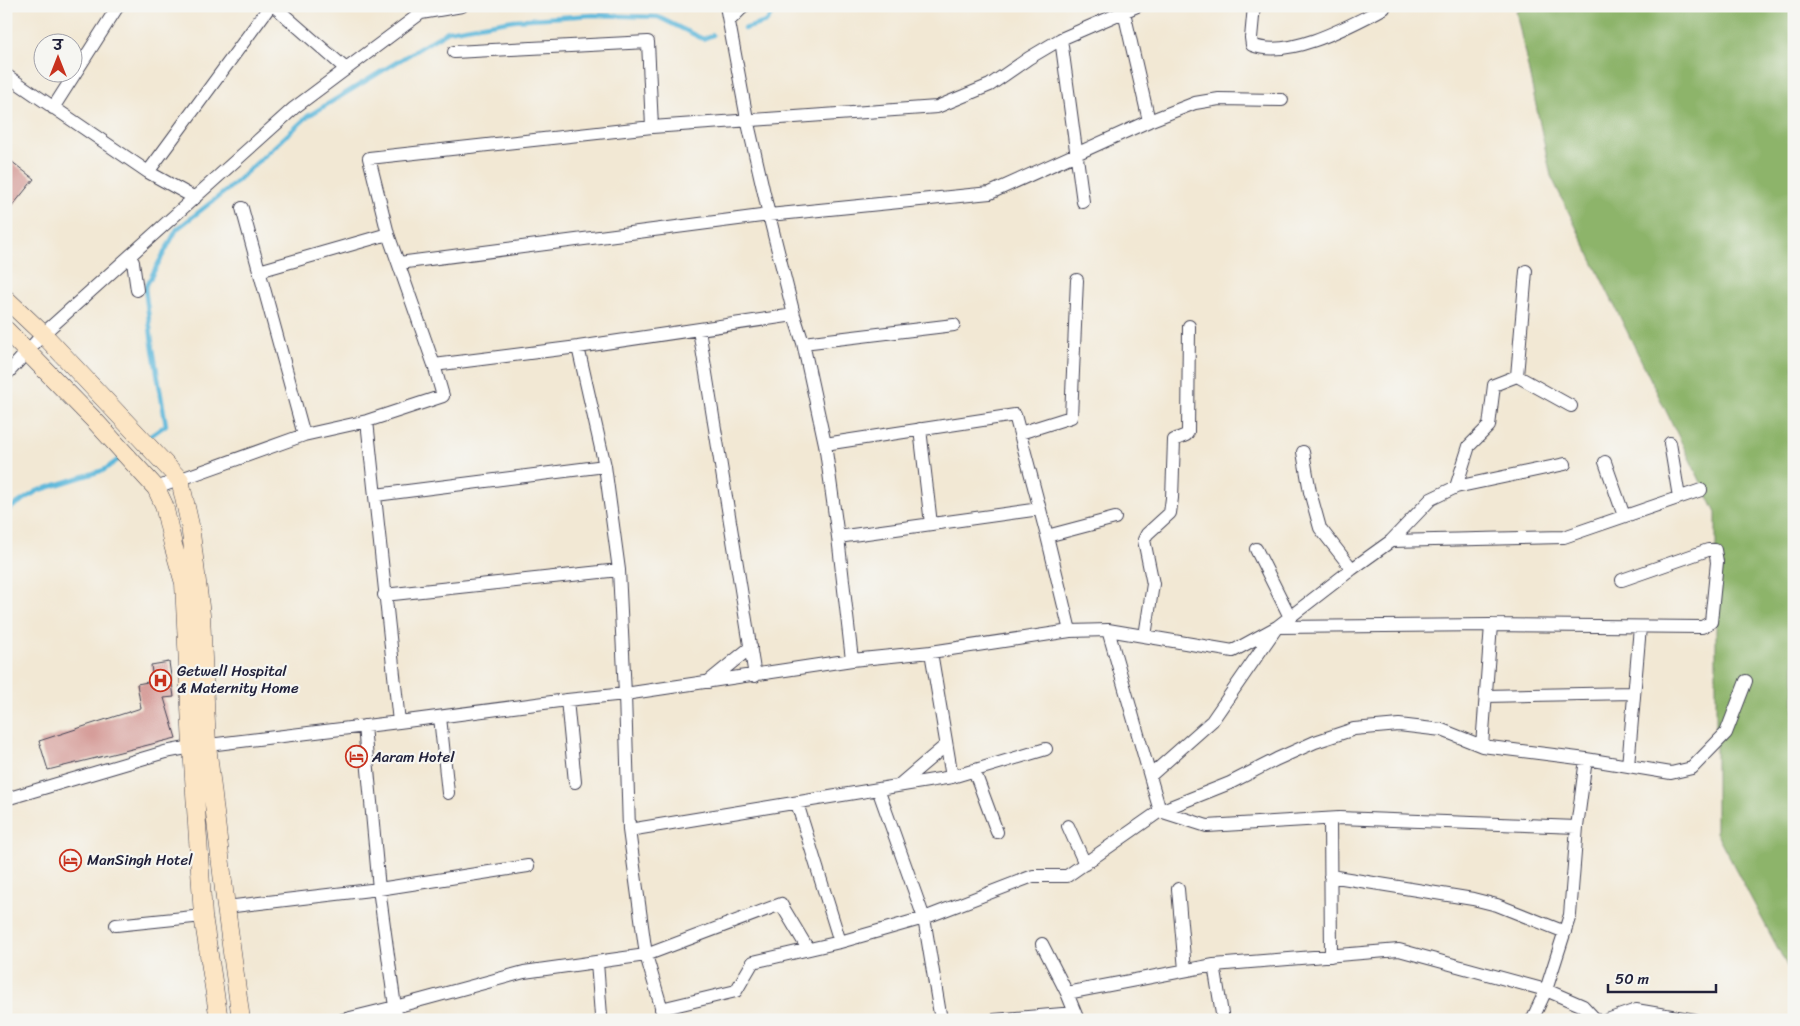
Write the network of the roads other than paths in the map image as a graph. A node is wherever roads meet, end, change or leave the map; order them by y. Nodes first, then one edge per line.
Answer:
1 (118, 6) edge
2 (270, 6) edge
3 (274, 6) edge
4 (462, 6) edge
5 (726, 6) edge
6 (744, 6) edge
7 (1137, 6) edge
8 (1254, 6) edge
9 (437, 8) edge
10 (1384, 8) dead end
11 (421, 10) edge
12 (1124, 12) junction
13 (728, 21) junction
14 (1061, 39) junction
15 (454, 52) dead end
16 (346, 69) junction
17 (6, 75) edge
18 (1282, 100) dead end
19 (53, 108) junction
20 (747, 119) junction
21 (1149, 121) junction
22 (652, 127) junction
23 (1076, 155) junction
24 (148, 172) junction
25 (196, 198) junction
26 (1083, 202) dead end
27 (242, 208) dead end
28 (769, 215) junction
29 (388, 234) junction
30 (128, 258) junction
31 (399, 263) junction
32 (259, 271) junction
33 (1526, 271) dead end
34 (1078, 280) dead end
35 (137, 290) dead end
36 (6, 299) edge
37 (794, 315) junction
38 (954, 325) dead end
39 (1189, 326) dead end
40 (6, 330) edge
41 (699, 330) junction
42 (43, 334) junction
43 (803, 343) junction
44 (578, 347) junction
45 (28, 352) junction
46 (434, 365) junction
47 (6, 375) edge
48 (1517, 376) junction
49 (1571, 406) dead end
50 (367, 421) junction
51 (920, 429) junction
52 (1020, 433) junction
53 (304, 435) junction
54 (1670, 443) dead end
55 (825, 444) junction
56 (1303, 452) dead end
57 (1605, 462) dead end
58 (1565, 464) dead end
59 (605, 466) junction
60 (180, 480) junction
61 (1456, 487) junction
62 (156, 488) junction
63 (1701, 490) dead end
64 (376, 495) junction
65 (1679, 497) junction
66 (1040, 509) junction
67 (1624, 516) junction
68 (1115, 518) dead end
69 (931, 524) junction
70 (1048, 536) junction
71 (838, 537) junction
72 (1391, 541) junction
73 (1256, 549) dead end
74 (1352, 569) junction
75 (619, 570) junction
76 (1622, 580) dead end
77 (384, 595) junction
78 (1290, 617) junction
79 (1491, 625) junction
80 (1277, 627) junction
81 (1640, 627) junction
82 (1108, 630) junction
83 (1070, 631) junction
84 (1145, 636) junction
85 (751, 647) junction
86 (931, 652) junction
87 (852, 660) junction
88 (755, 676) junction
89 (1746, 681) dead end
90 (708, 682) junction
91 (1633, 693) junction
92 (625, 694) junction
93 (1486, 696) junction
94 (567, 700) junction
95 (440, 717) junction
96 (399, 722) junction
97 (364, 726) junction
98 (946, 745) junction
99 (199, 746) junction
100 (1482, 746) junction
101 (1046, 749) dead end
102 (1586, 759) junction
103 (1628, 766) junction
104 (974, 770) junction
105 (952, 777) junction
106 (1151, 781) junction
107 (575, 782) dead end
108 (898, 786) junction
109 (878, 789) junction
110 (448, 793) dead end
111 (6, 799) edge
112 (797, 803) junction
113 (1160, 811) junction
114 (1330, 819) junction
115 (1068, 826) dead end
116 (1578, 828) junction
117 (629, 830) junction
118 (997, 832) dead end
119 (1085, 864) junction
120 (528, 866) dead end
121 (1330, 876) junction
122 (378, 889) junction
123 (1178, 889) dead end
124 (226, 907) junction
125 (203, 916) junction
126 (924, 918) junction
127 (116, 925) dead end
128 (1565, 932) junction
129 (840, 942) junction
130 (1042, 944) dead end
131 (808, 949) junction
132 (646, 955) junction
133 (1331, 956) junction
134 (597, 962) junction
135 (1214, 965) junction
136 (1185, 970) junction
137 (1546, 990) junction
138 (1067, 992) junction
139 (396, 1014) edge
140 (663, 1014) edge
141 (940, 1014) edge
142 (601, 1016) dead end
143 (1076, 1016) edge
144 (219, 1020) edge
145 (241, 1020) edge
146 (342, 1020) edge
147 (994, 1020) edge
148 (1223, 1020) edge
149 (1532, 1020) edge
150 (1596, 1020) edge
151 (1607, 1020) edge
152 (1695, 1020) edge

1 - 19 street
2 - 24 street
3 - 16 street
4 - 9 street
5 - 13 street
6 - 13 street
7 - 12 street
8 - 10 street
9 - 11 street
11 - 16 street
12 - 14 street
12 - 21 street
13 - 20 street
14 - 20 street
14 - 23 street
15 - 22 street
16 - 25 street
17 - 19 street
18 - 21 street
19 - 24 street
20 - 22 street
20 - 28 street
21 - 23 street
22 - 29 street
23 - 26 street
23 - 28 street
24 - 25 street
25 - 30 street
27 - 32 street
28 - 31 street
28 - 37 street
29 - 31 street
29 - 32 street
30 - 35 street
30 - 42 street
31 - 46 street
32 - 53 street
33 - 48 street
34 - 52 street
36 - 42 street
37 - 41 street
37 - 43 street
38 - 43 street
39 - 84 street
40 - 45 street
41 - 44 street
41 - 85 street
42 - 45 street
42 - 60 street
43 - 55 street
44 - 46 street
44 - 59 street
45 - 47 street
45 - 62 street
46 - 50 street
48 - 49 street
48 - 61 street
50 - 53 street
50 - 64 street
51 - 52 street
51 - 55 street
51 - 69 street
52 - 66 street
53 - 60 street
54 - 65 street
55 - 71 street
56 - 74 street
57 - 67 street
58 - 61 street
59 - 64 street
59 - 75 street
60 - 62 street
60 - 99 street
61 - 72 street
62 - 99 street
63 - 65 street
64 - 77 street
65 - 67 street
66 - 69 street
66 - 70 street
67 - 72 street
68 - 70 street
69 - 71 street
70 - 83 street
71 - 87 street
72 - 74 street
73 - 78 street
74 - 78 street
75 - 77 street
75 - 92 street
76 - 81 street
77 - 96 street
78 - 80 street
79 - 80 street
79 - 81 street
79 - 93 street
80 - 84 street
80 - 106 street
81 - 91 street
82 - 83 street
82 - 84 street
82 - 106 street
83 - 86 street
85 - 88 street
85 - 90 street
86 - 87 street
86 - 98 street
87 - 88 street
88 - 90 street
89 - 103 street
90 - 92 street
91 - 93 street
91 - 103 street
92 - 94 street
92 - 117 street
93 - 100 street
94 - 95 street
94 - 107 street
95 - 96 street
95 - 110 street
96 - 97 street
97 - 99 street
97 - 122 street
98 - 105 street
98 - 108 street
99 - 111 street
99 - 124 street
99 - 125 street
100 - 102 street
100 - 113 street
101 - 104 street
102 - 103 street
102 - 116 street
104 - 105 street
104 - 118 street
105 - 108 street
106 - 113 street
108 - 109 street
109 - 112 street
109 - 126 street
112 - 117 street
112 - 129 street
113 - 114 street
113 - 119 street
114 - 116 street
114 - 121 street
115 - 119 street
116 - 128 street
117 - 132 street
119 - 126 street
120 - 122 street
121 - 128 street
121 - 133 street
122 - 124 street
122 - 139 street
123 - 136 street
124 - 145 street
125 - 127 street
125 - 144 street
126 - 129 street
126 - 141 street
128 - 137 street
129 - 131 street
130 - 138 street
131 - 132 street
131 - 140 street
132 - 134 street
132 - 140 street
133 - 135 street
133 - 137 street
134 - 139 street
134 - 142 street
135 - 136 street
135 - 148 street
136 - 138 street
137 - 149 street
137 - 150 street
138 - 143 street
139 - 146 street
143 - 147 street
151 - 152 street

